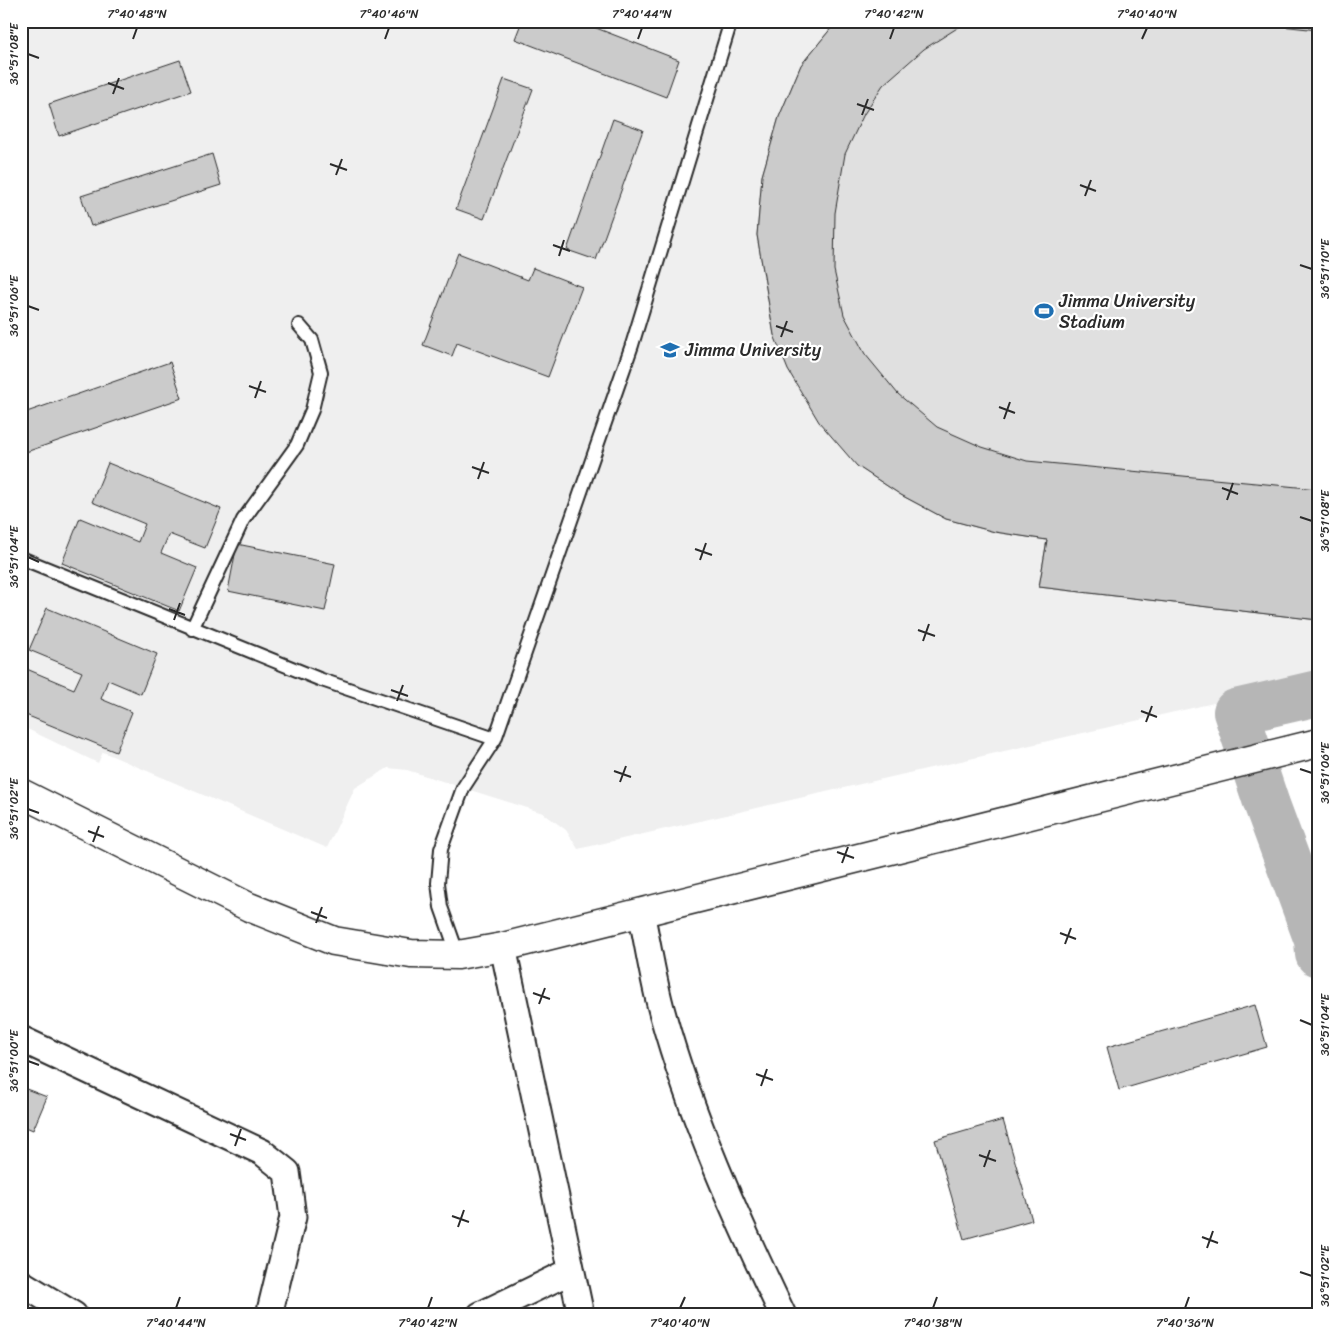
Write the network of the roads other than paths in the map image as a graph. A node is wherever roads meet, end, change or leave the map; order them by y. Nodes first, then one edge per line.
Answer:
1 (731, 21) edge
2 (299, 324) dead end
3 (21, 558) edge
4 (192, 629) junction
5 (495, 739) junction
6 (1318, 744) edge
7 (21, 793) edge
8 (641, 912) junction
9 (503, 947) junction
10 (458, 955) junction
11 (21, 1039) edge
12 (571, 1271) junction
13 (21, 1283) edge
14 (74, 1315) edge
15 (269, 1315) edge
16 (480, 1315) edge
17 (581, 1315) edge
18 (783, 1315) edge

1 - 5 lane
2 - 4 lane
3 - 4 lane
4 - 5 lane
5 - 10 lane
6 - 8 street
7 - 10 street
8 - 9 street
8 - 18 street
9 - 10 street
9 - 12 street
11 - 15 street
12 - 16 street
12 - 17 street
13 - 14 street

